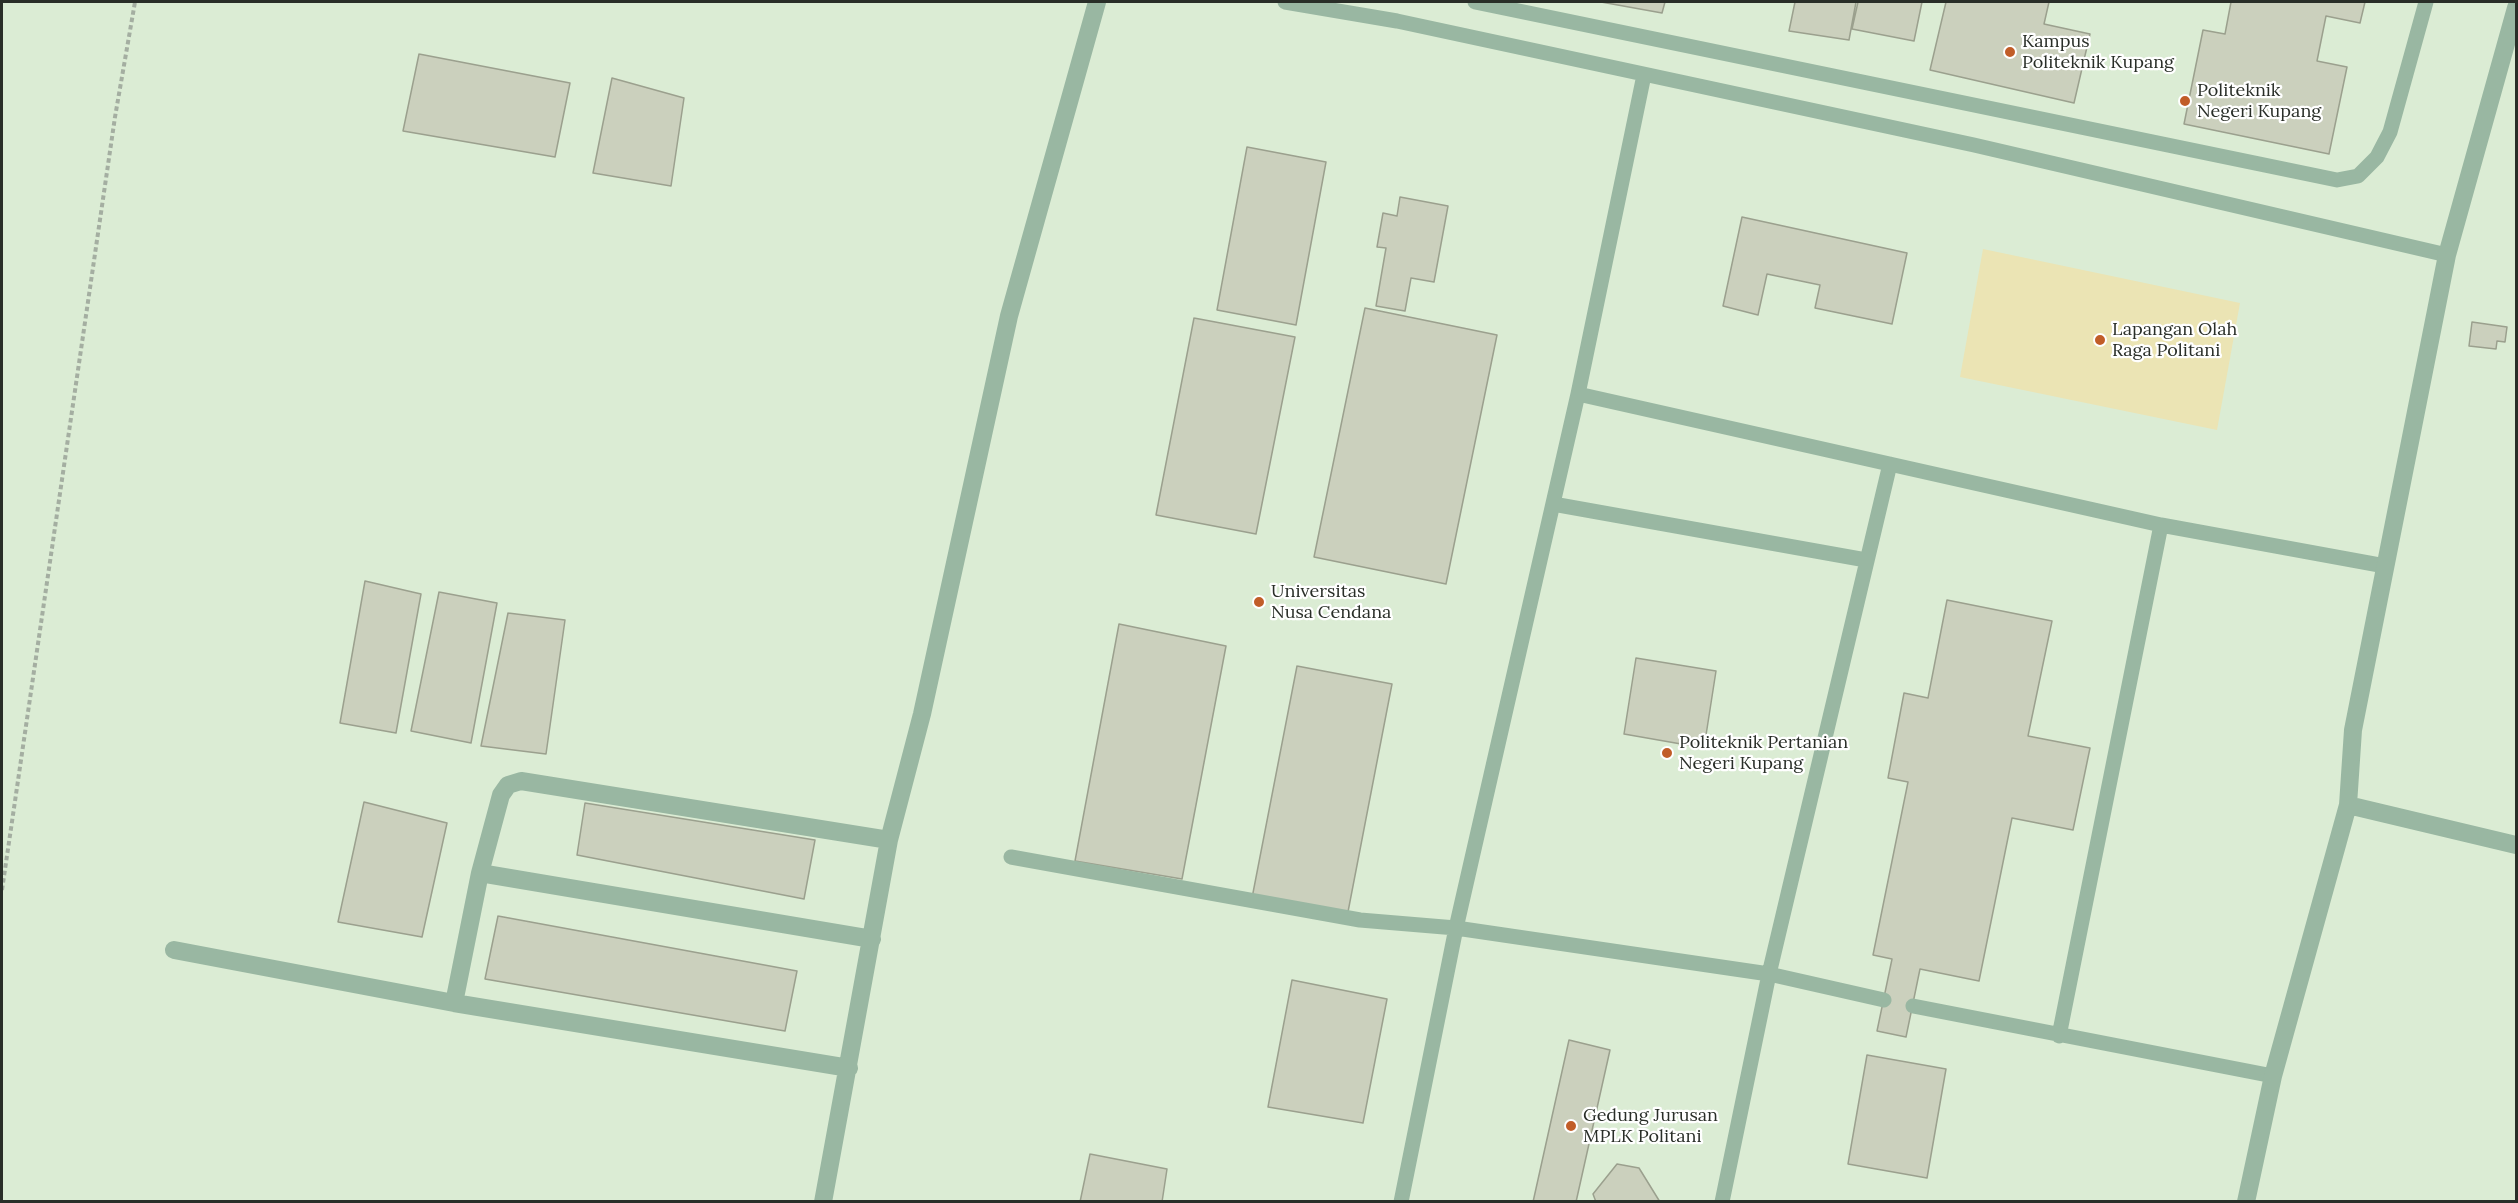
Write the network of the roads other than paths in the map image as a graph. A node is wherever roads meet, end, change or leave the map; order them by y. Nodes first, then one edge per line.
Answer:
1 (1097, 2) edge
2 (1285, 2) edge
3 (1475, 2) edge
4 (2426, 2) edge
5 (2517, 8) edge
6 (1644, 75) junction
7 (2447, 255) junction
8 (1578, 394) junction
9 (1890, 464) junction
10 (1553, 504) junction
11 (2161, 525) junction
12 (1866, 560) junction
13 (2385, 566) junction
14 (2348, 805) junction
15 (889, 840) junction
16 (2517, 845) edge
17 (1011, 857) dead end
18 (480, 873) junction
19 (1456, 928) junction
20 (872, 939) junction
21 (174, 950) dead end
22 (1769, 974) junction
23 (1884, 1000) dead end
24 (454, 1003) junction
25 (1913, 1006) dead end
26 (2058, 1036) junction
27 (849, 1068) junction
28 (2273, 1076) junction
29 (823, 1202) edge
30 (1401, 1202) edge
31 (1722, 1202) edge
32 (2246, 1202) edge

1 - 15 street
2 - 6 lane
3 - 4 lane
5 - 7 street
6 - 7 lane
6 - 8 lane
7 - 13 street
8 - 9 lane
8 - 10 lane
9 - 11 lane
9 - 12 lane
10 - 12 lane
10 - 19 lane
11 - 13 lane
11 - 26 lane
12 - 22 lane
13 - 14 street
14 - 16 street
14 - 28 street
15 - 18 street
15 - 20 street
17 - 19 lane
18 - 20 street
18 - 24 street
19 - 22 lane
19 - 30 lane
20 - 27 street
21 - 24 street
22 - 23 lane
22 - 31 lane
24 - 27 street
25 - 26 lane
26 - 28 lane
27 - 29 street
28 - 32 street

